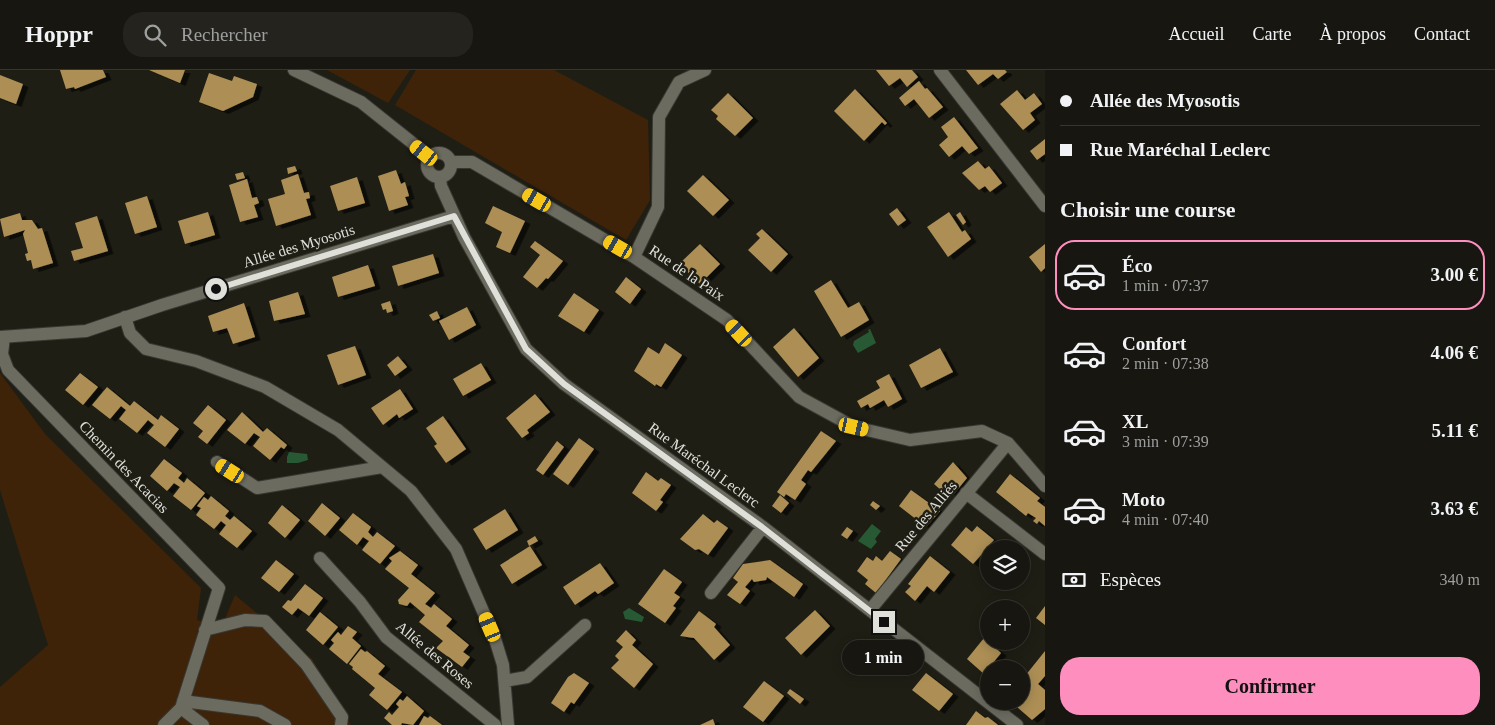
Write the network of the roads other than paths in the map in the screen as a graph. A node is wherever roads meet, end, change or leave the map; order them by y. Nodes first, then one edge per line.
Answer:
1 (294, 70) edge
2 (704, 70) edge
3 (940, 70) edge
4 (430, 157) junction
5 (451, 162) junction
6 (440, 177) junction
7 (1045, 206) edge
8 (454, 216) junction
9 (634, 256) junction
10 (125, 317) junction
11 (2, 337) edge
12 (1008, 443) junction
13 (217, 462) dead end
14 (382, 467) junction
15 (1045, 486) edge
16 (966, 493) junction
17 (762, 527) junction
18 (1045, 554) edge
19 (320, 558) dead end
20 (711, 593) dead end
21 (870, 610) junction
22 (206, 624) junction
23 (585, 625) dead end
24 (505, 681) junction
25 (182, 704) junction
26 (164, 725) edge
27 (203, 725) edge
28 (285, 725) edge
29 (341, 725) edge
30 (495, 725) edge
31 (508, 725) edge
32 (1017, 725) edge

1 - 4 street
2 - 9 street
3 - 7 street
4 - 5 street
4 - 6 street
5 - 6 street
5 - 9 street, Rue de la Paix
6 - 8 street, Rue Maréchal Leclerc
8 - 10 street, Allée des Myosotis
8 - 17 street, Rue Maréchal Leclerc
9 - 12 street, Rue de la Paix
10 - 11 street, Allée des Myosotis
10 - 14 street
11 - 22 street, Chemin des Acacias
12 - 15 street, Rue de la Paix
12 - 16 street, Rue des Alliés
13 - 14 street
14 - 24 street
16 - 18 street
16 - 21 street, Rue des Alliés
17 - 20 street
17 - 21 street, Rue Maréchal Leclerc
19 - 30 street, Allée des Roses
21 - 32 street, Rue Maréchal Leclerc
22 - 25 street
22 - 29 street
23 - 24 street
24 - 31 street
25 - 26 street
25 - 27 street
25 - 28 street

